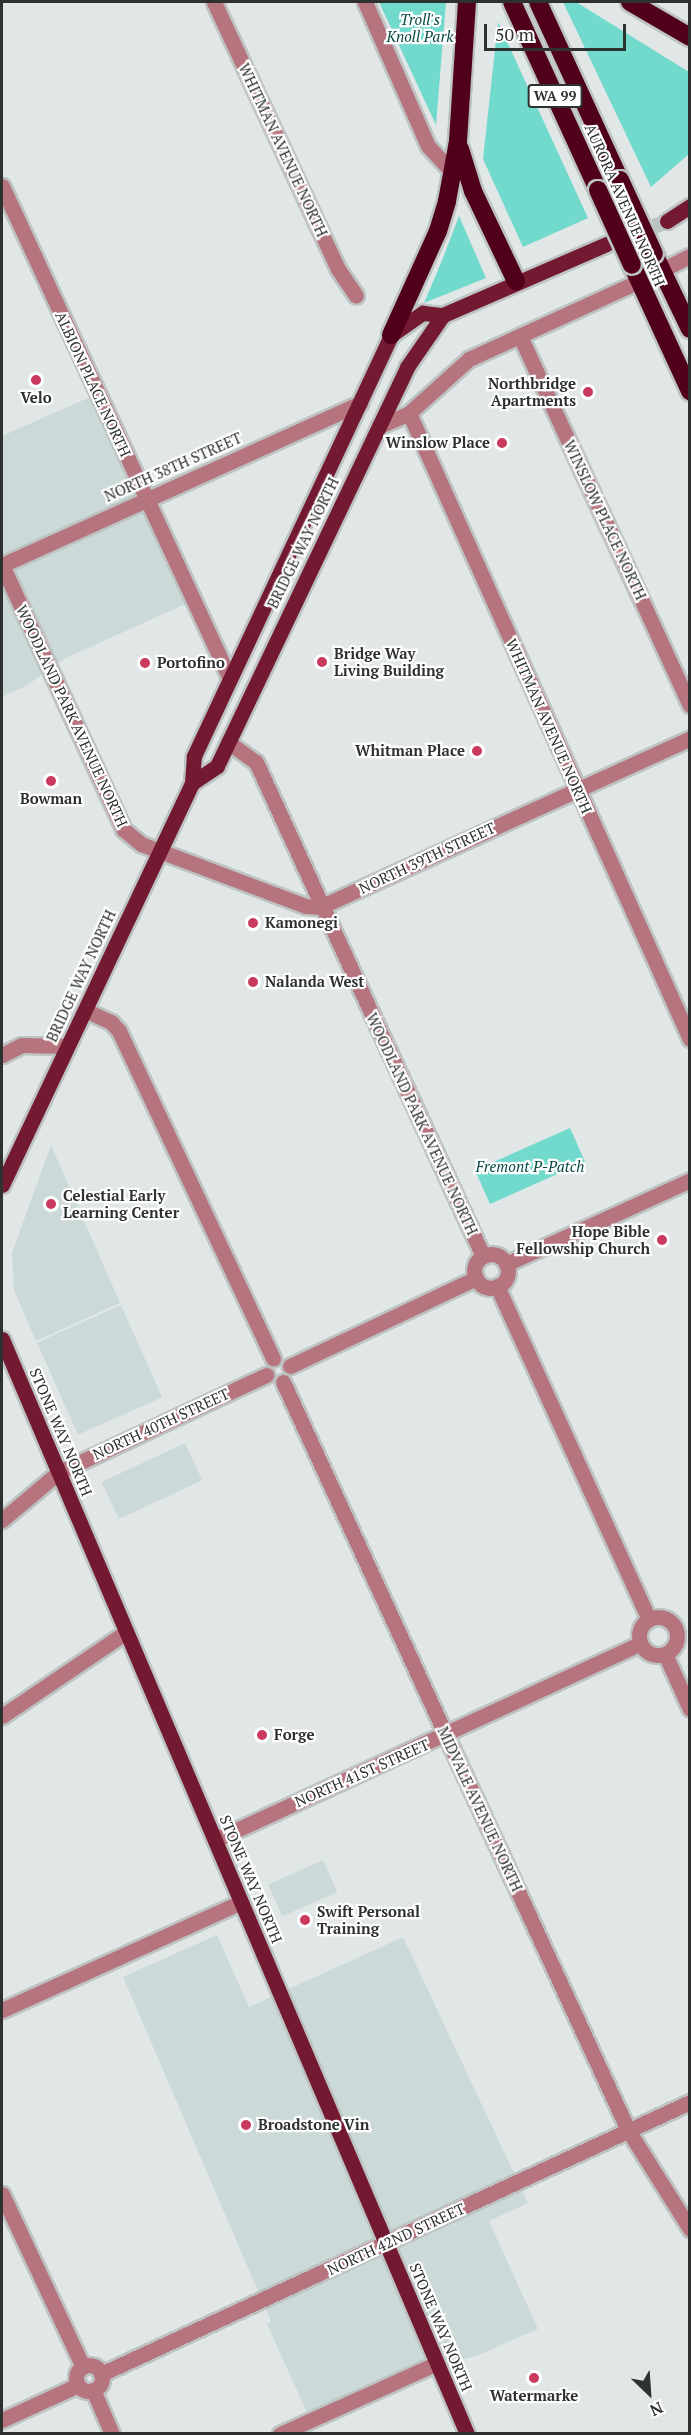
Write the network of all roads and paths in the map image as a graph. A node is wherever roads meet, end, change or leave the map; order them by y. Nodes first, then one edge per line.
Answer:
1 (214, 2) edge
2 (365, 2) edge
3 (467, 2) edge
4 (512, 2) edge
5 (538, 2) edge
6 (630, 2) edge
7 (690, 37) edge
8 (459, 141) junction
9 (453, 173) junction
10 (2, 186) edge
11 (690, 206) edge
12 (690, 217) edge
13 (606, 244) tunnel mouth
14 (690, 256) edge
15 (658, 262) junction
16 (635, 273) junction
17 (516, 281) junction
18 (356, 297) dead end
19 (443, 315) junction
20 (690, 329) edge
21 (391, 335) junction
22 (520, 336) junction
23 (690, 392) edge
24 (360, 403) junction
25 (409, 413) junction
26 (379, 426) junction
27 (147, 499) junction
28 (2, 565) edge
29 (230, 679) junction
30 (690, 705) edge
31 (690, 738) edge
32 (228, 742) junction
33 (192, 783) junction
34 (578, 789) junction
35 (160, 851) junction
36 (320, 907) junction
37 (85, 1010) junction
38 (690, 1039) edge
39 (67, 1046) junction
40 (2, 1055) edge
41 (690, 1180) edge
42 (2, 1185) edge
43 (483, 1256) junction
44 (506, 1264) junction
45 (476, 1278) junction
46 (497, 1286) junction
47 (2, 1340) edge
48 (273, 1359) junction
49 (290, 1366) junction
50 (266, 1375) junction
51 (283, 1382) junction
52 (59, 1472) junction
53 (2, 1521) edge
54 (649, 1619) junction
55 (683, 1625) edge
56 (126, 1632) junction
57 (640, 1644) junction
58 (665, 1654) junction
59 (690, 1709) edge
60 (2, 1716) edge
61 (446, 1735) junction
62 (215, 1840) junction
63 (241, 1902) junction
64 (2, 2010) edge
65 (690, 2102) edge
66 (628, 2130) junction
67 (2, 2194) edge
68 (690, 2229) edge
69 (386, 2244) junction
70 (437, 2362) junction
71 (83, 2367) junction
72 (101, 2374) junction
73 (78, 2385) junction
74 (93, 2390) junction
75 (2, 2420) edge
76 (112, 2433) edge
77 (280, 2433) edge
78 (467, 2433) edge

1 - 18 street, WHITMAN AVENUE NORTH
2 - 9 street
3 - 8 highway
4 - 16 highway, AURORA AVENUE NORTH / WA 99, bridge
5 - 15 highway, AURORA AVENUE NORTH / WA 99, bridge
6 - 7 highway
8 - 9 highway
8 - 17 highway
9 - 21 highway
10 - 27 street, ALBION PLACE NORTH
11 - 12 main road
13 - 17 main road
14 - 15 street
15 - 20 highway, AURORA AVENUE NORTH / WA 99
16 - 22 street
16 - 23 highway, AURORA AVENUE NORTH / WA 99
17 - 19 main road
19 - 21 main road
19 - 26 main road, BRIDGE WAY NORTH
21 - 24 main road, BRIDGE WAY NORTH
22 - 25 street
22 - 30 street, WINSLOW PLACE NORTH
24 - 27 street, NORTH 38TH STREET
24 - 29 main road, BRIDGE WAY NORTH
25 - 26 street
25 - 34 street, WHITMAN AVENUE NORTH
26 - 32 main road, BRIDGE WAY NORTH
27 - 28 street, NORTH 38TH STREET
27 - 29 street, ALBION PLACE NORTH
28 - 35 street, WOODLAND PARK AVENUE NORTH
29 - 33 main road, BRIDGE WAY NORTH
31 - 34 street, NORTH 39TH STREET
32 - 33 main road, BRIDGE WAY NORTH
32 - 36 street, WOODLAND PARK AVENUE NORTH
33 - 35 main road, BRIDGE WAY NORTH
34 - 36 street, NORTH 39TH STREET
34 - 38 street, WHITMAN AVENUE NORTH
35 - 36 street
35 - 37 main road, BRIDGE WAY NORTH
36 - 43 street, WOODLAND PARK AVENUE NORTH
37 - 39 main road, BRIDGE WAY NORTH
37 - 48 street
39 - 40 street
39 - 42 main road, BRIDGE WAY NORTH
41 - 44 street
43 - 44 street
43 - 45 street
44 - 46 street
45 - 46 street
45 - 49 street
46 - 54 street
47 - 52 main road, STONE WAY NORTH
48 - 49 street
48 - 50 street
49 - 51 street
50 - 51 street
50 - 52 street, NORTH 40TH STREET
51 - 61 street, MIDVALE AVENUE NORTH
52 - 53 street, NORTH 40TH STREET
52 - 56 main road, STONE WAY NORTH
54 - 55 street
54 - 57 street
55 - 58 street
56 - 60 street
56 - 62 main road, STONE WAY NORTH
57 - 58 street
57 - 61 street, NORTH 41ST STREET
58 - 59 street
61 - 62 street, NORTH 41ST STREET
61 - 66 street, MIDVALE AVENUE NORTH
62 - 63 main road, STONE WAY NORTH
63 - 64 street
63 - 69 main road, STONE WAY NORTH
65 - 66 street, NORTH 42ND STREET
66 - 68 street, MIDVALE AVENUE NORTH
66 - 69 street, NORTH 42ND STREET
67 - 71 street
69 - 70 main road, STONE WAY NORTH
69 - 72 street, NORTH 42ND STREET
70 - 77 street
70 - 78 main road, STONE WAY NORTH
71 - 72 street
71 - 73 street
72 - 74 street
73 - 74 street
73 - 75 street
74 - 76 street

